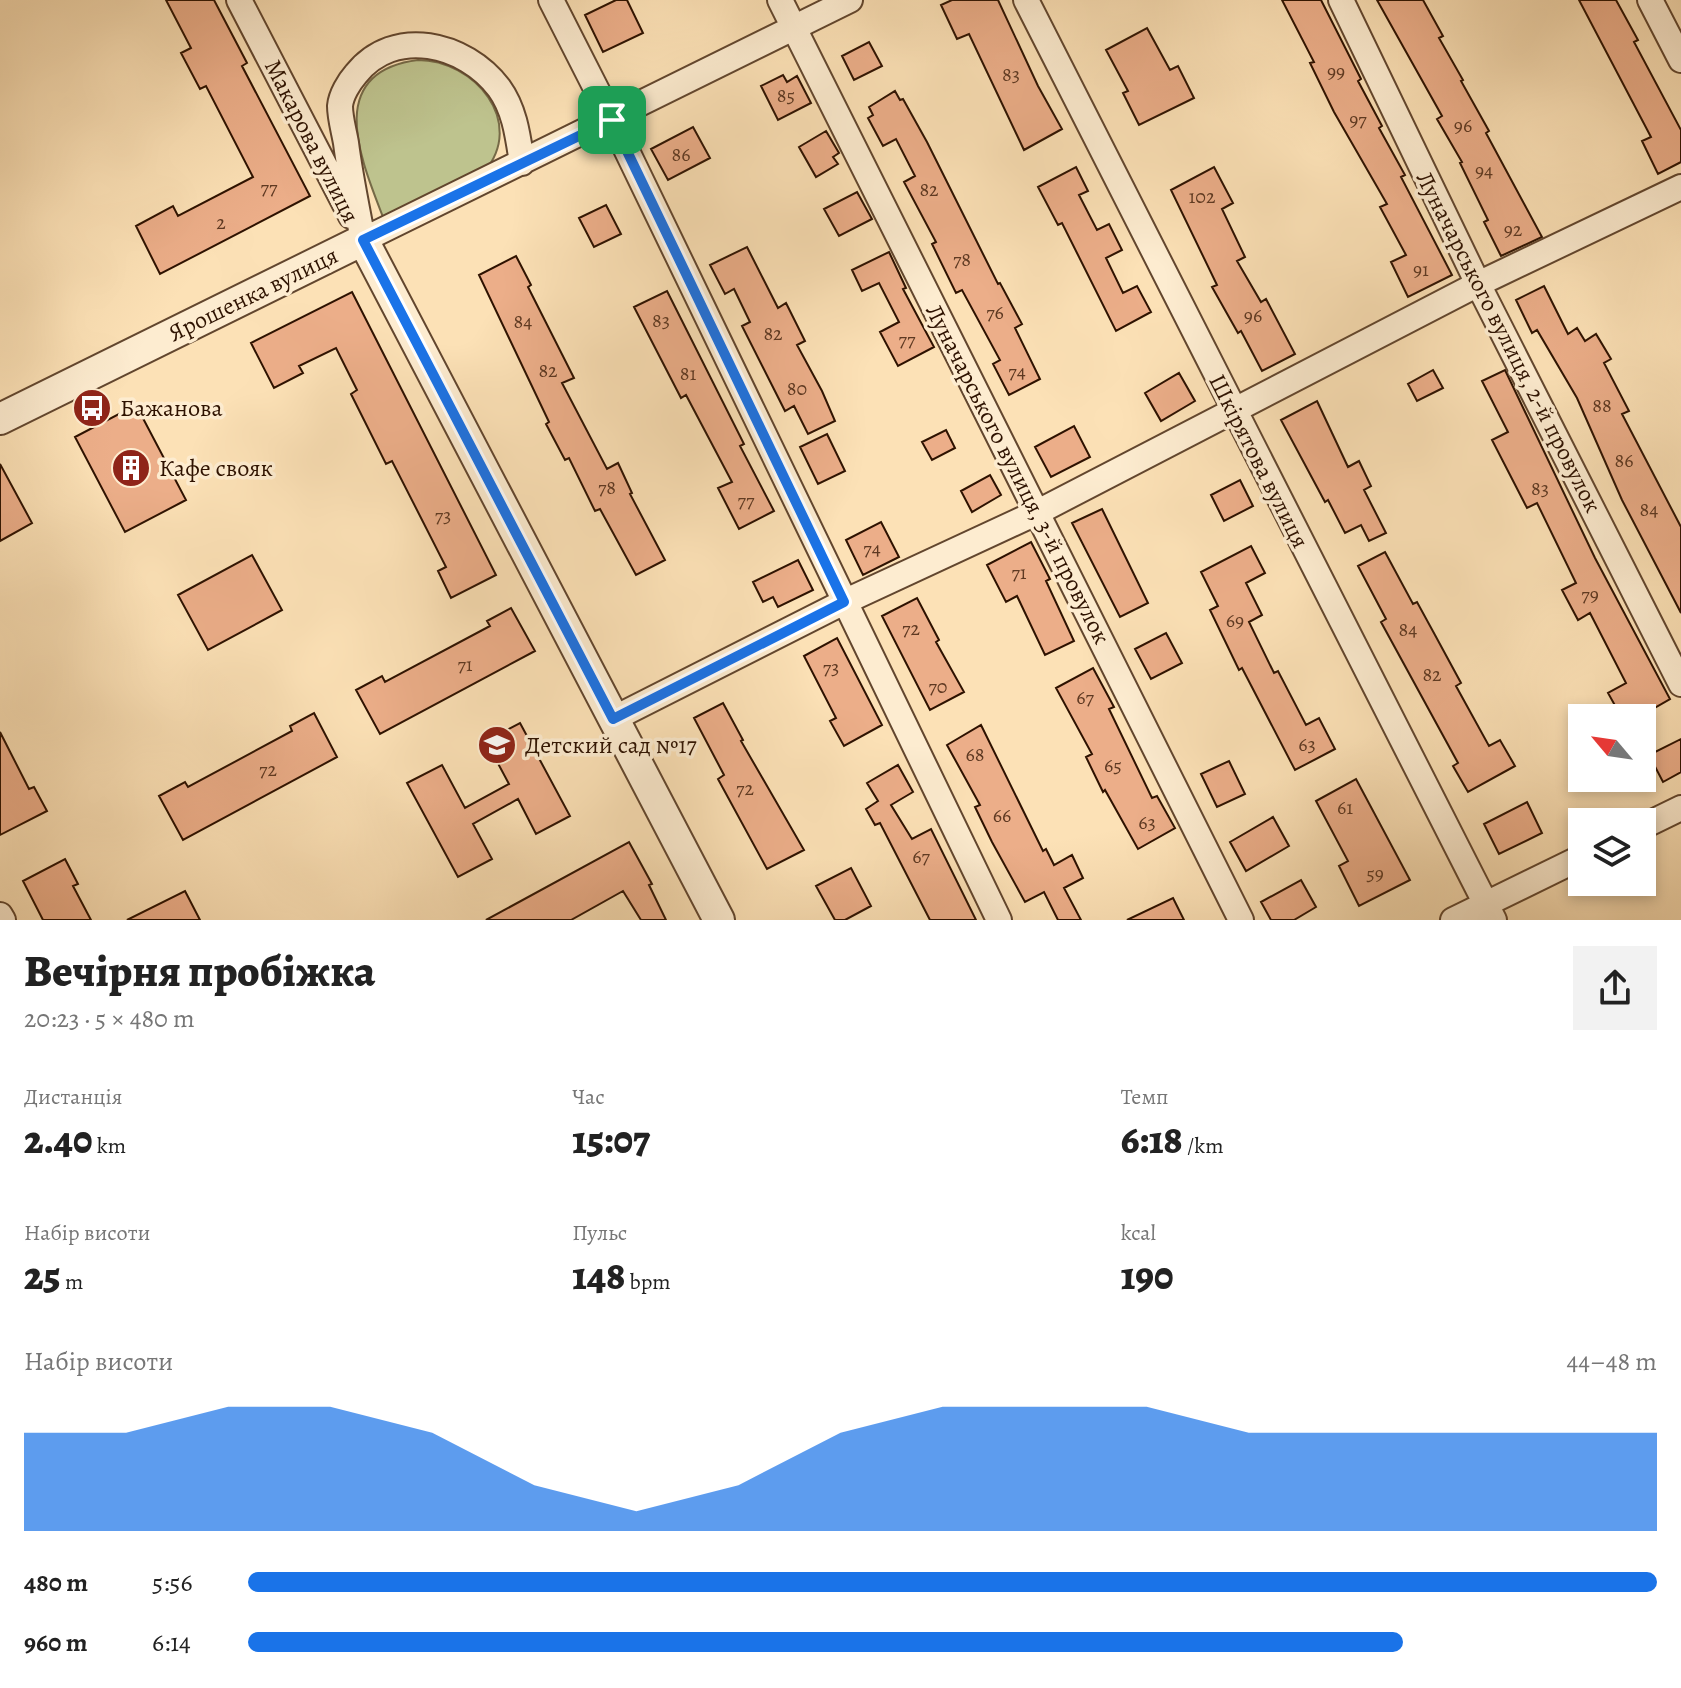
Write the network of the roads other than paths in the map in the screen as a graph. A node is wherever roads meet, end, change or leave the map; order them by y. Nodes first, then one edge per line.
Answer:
1 (239, 0) edge
2 (551, 0) edge
3 (780, 0) edge
4 (850, 0) edge
5 (1026, 0) edge
6 (1341, 0) edge
7 (1650, 0) edge
8 (794, 29) junction
9 (1681, 60) edge
10 (612, 120) junction
11 (522, 163) junction
12 (1681, 187) edge
13 (363, 240) junction
14 (1478, 284) junction
15 (1233, 411) junction
16 (0, 419) edge
17 (1038, 512) junction
18 (844, 602) junction
19 (1681, 684) edge
20 (613, 719) junction
21 (1681, 808) edge
22 (1656, 820) edge
23 (1568, 865) edge
24 (1491, 912) edge
25 (719, 920) edge
26 (999, 920) edge
27 (1241, 920) edge
28 (1453, 920) edge

1 - 13 street, Макарова вулиця
2 - 10 street
3 - 8 street, Луначарського вулиця, 3-й провулок
4 - 8 street, Ярошенка вулиця
5 - 15 street, Шкірятова вулиця
6 - 14 street, Луначарського вулиця, 2-й провулок
7 - 9 street
8 - 10 street, Ярошенка вулиця
8 - 17 street, Луначарського вулиця, 3-й провулок
10 - 11 street, Ярошенка вулиця
10 - 18 street
11 - 13 street, Ярошенка вулиця
11 - 13 street
12 - 14 street
13 - 16 street, Ярошенка вулиця
13 - 20 street, Макарова вулиця
14 - 15 street
14 - 19 street, Луначарського вулиця, 2-й провулок
15 - 17 street
15 - 24 street, Шкірятова вулиця
17 - 18 street
17 - 27 street, Луначарського вулиця, 3-й провулок
18 - 20 street
18 - 26 street
20 - 25 street, Макарова вулиця
21 - 22 street
23 - 24 street
24 - 28 street

